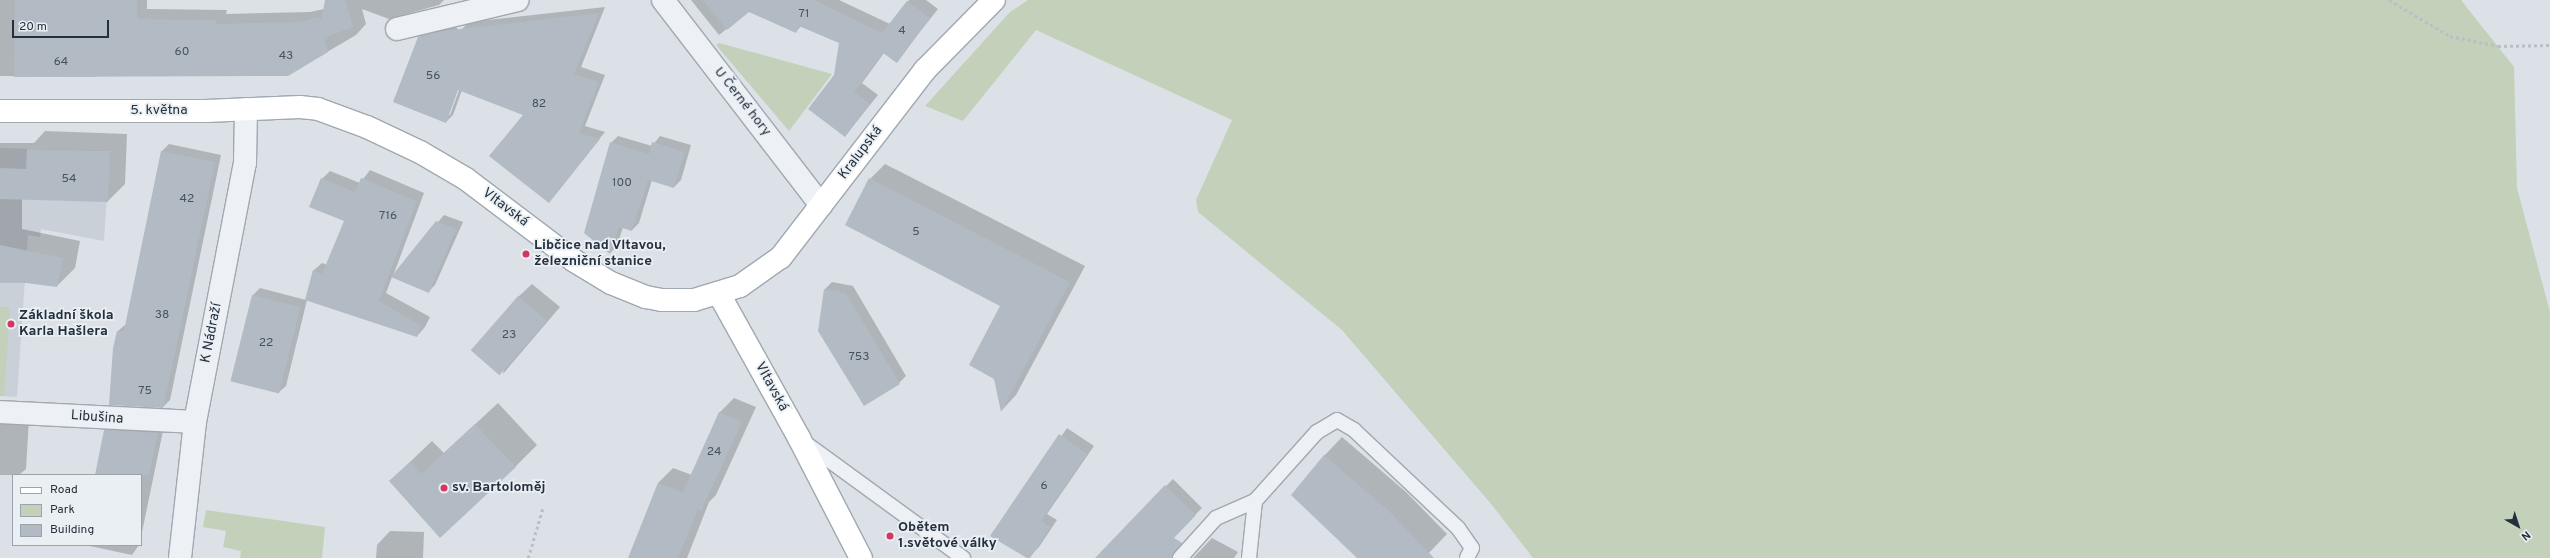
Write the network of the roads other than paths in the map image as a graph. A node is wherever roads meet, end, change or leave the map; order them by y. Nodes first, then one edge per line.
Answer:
1 (518, 0) edge
2 (663, 0) edge
3 (994, 0) edge
4 (397, 28) dead end
5 (246, 109) junction
6 (318, 109) joint
7 (0, 111) edge
8 (822, 205) junction
9 (719, 294) junction
10 (0, 412) edge
11 (195, 422) junction
12 (799, 438) junction
13 (1255, 501) junction
14 (180, 558) edge
15 (861, 558) edge
16 (963, 558) edge
17 (1180, 558) edge
18 (1249, 558) edge
19 (1468, 558) edge

1 - 4 street
2 - 8 street, U Černé hory
3 - 8 street, Kralupská
5 - 6 street, 5. května
5 - 7 street, 5. května
5 - 11 street, K Nádraží
6 - 9 street, Vltavská
8 - 9 street, Kralupská
9 - 12 street, Vltavská
10 - 11 street, Libušina
11 - 14 street, K Nádraží
12 - 15 street, Vltavská
12 - 16 lane, Vltavská
13 - 17 lane
13 - 18 lane
13 - 19 lane

